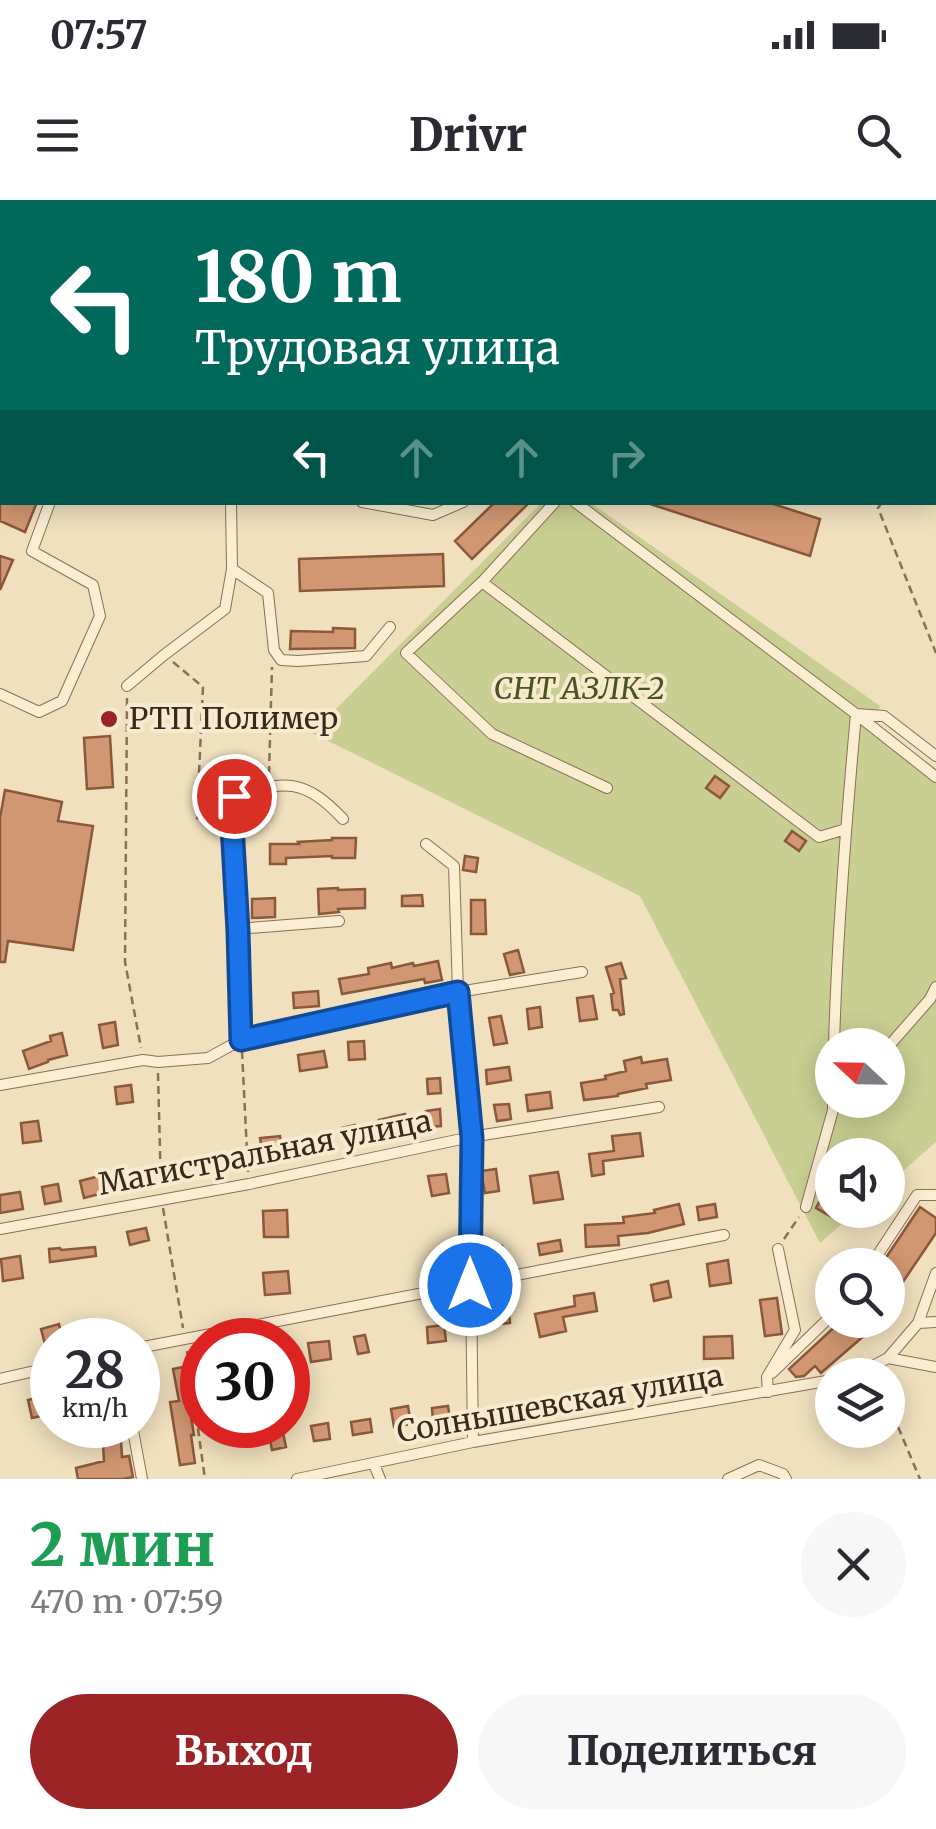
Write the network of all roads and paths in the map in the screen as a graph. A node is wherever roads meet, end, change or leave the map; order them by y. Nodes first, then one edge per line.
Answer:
1 (49, 505) edge
2 (232, 505) edge
3 (378, 505) edge
4 (457, 505) edge
5 (552, 505) edge
6 (579, 505) edge
7 (880, 505) edge
8 (232, 569) junction
9 (482, 582) junction
10 (390, 627) dead end
11 (936, 653) edge
12 (164, 655) junction
13 (272, 670) dead end
14 (127, 686) joint
15 (0, 694) edge
16 (856, 714) junction
17 (936, 756) edge
18 (936, 777) edge
19 (269, 785) junction
20 (607, 788) dead end
21 (343, 819) dead end
22 (232, 825) junction
23 (846, 829) junction
24 (426, 844) dead end
25 (339, 922) dead end
26 (238, 931) junction
27 (582, 972) dead end
28 (936, 988) edge
29 (458, 992) junction
30 (835, 1028) edge
31 (905, 1028) edge
32 (241, 1040) junction
33 (144, 1060) junction
34 (158, 1062) junction
35 (0, 1085) edge
36 (659, 1107) dead end
37 (830, 1118) edge
38 (472, 1138) junction
39 (249, 1184) junction
40 (936, 1195) edge
41 (162, 1201) junction
42 (806, 1206) joint
43 (0, 1229) edge
44 (724, 1236) dead end
45 (882, 1248) edge
46 (778, 1249) joint
47 (936, 1273) edge
48 (470, 1285) junction
49 (182, 1318) edge
50 (293, 1318) edge
51 (936, 1322) edge
52 (918, 1323) junction
53 (815, 1332) edge
54 (888, 1358) edge
55 (905, 1362) edge
56 (936, 1368) edge
57 (30, 1373) edge
58 (767, 1376) junction
59 (0, 1379) edge
60 (815, 1383) edge
61 (768, 1392) junction
62 (473, 1442) junction
63 (905, 1443) edge
64 (136, 1448) edge
65 (201, 1448) edge
66 (374, 1464) junction
67 (142, 1479) edge
68 (205, 1479) edge
69 (297, 1479) edge
70 (380, 1479) edge
71 (728, 1479) edge
72 (786, 1479) edge
73 (920, 1479) edge

1 - 15 street
2 - 8 street
3 - 4 street
5 - 9 street
6 - 16 street
7 - 11 path
8 - 10 street
8 - 12 street
9 - 20 street
9 - 23 street
12 - 14 street
12 - 22 path
13 - 19 path
14 - 33 path
16 - 17 street
16 - 18 street
16 - 23 street
19 - 21 street
19 - 22 street
22 - 26 street
23 - 30 street
24 - 29 street
25 - 26 street
26 - 32 street
27 - 29 street
28 - 31 street
29 - 32 street
29 - 38 street
32 - 34 street
32 - 39 path
33 - 34 street
33 - 35 street
34 - 41 path
36 - 38 street, Магистральная улица
37 - 42 street
38 - 39 street, Магистральная улица
38 - 48 street
39 - 41 street, Магистральная улица
40 - 45 street
41 - 43 street, Магистральная улица
41 - 49 path
42 - 46 path
44 - 48 street
46 - 58 street
47 - 52 street
48 - 50 street
48 - 62 street
51 - 52 street
52 - 54 street
53 - 58 street
55 - 56 street
57 - 59 street
58 - 61 street
60 - 61 street, Солнышевская улица
61 - 62 street, Солнышевская улица
62 - 66 street, Солнышевская улица
63 - 73 path
64 - 67 street
65 - 68 path
66 - 69 street, Солнышевская улица
66 - 70 street
71 - 72 street

